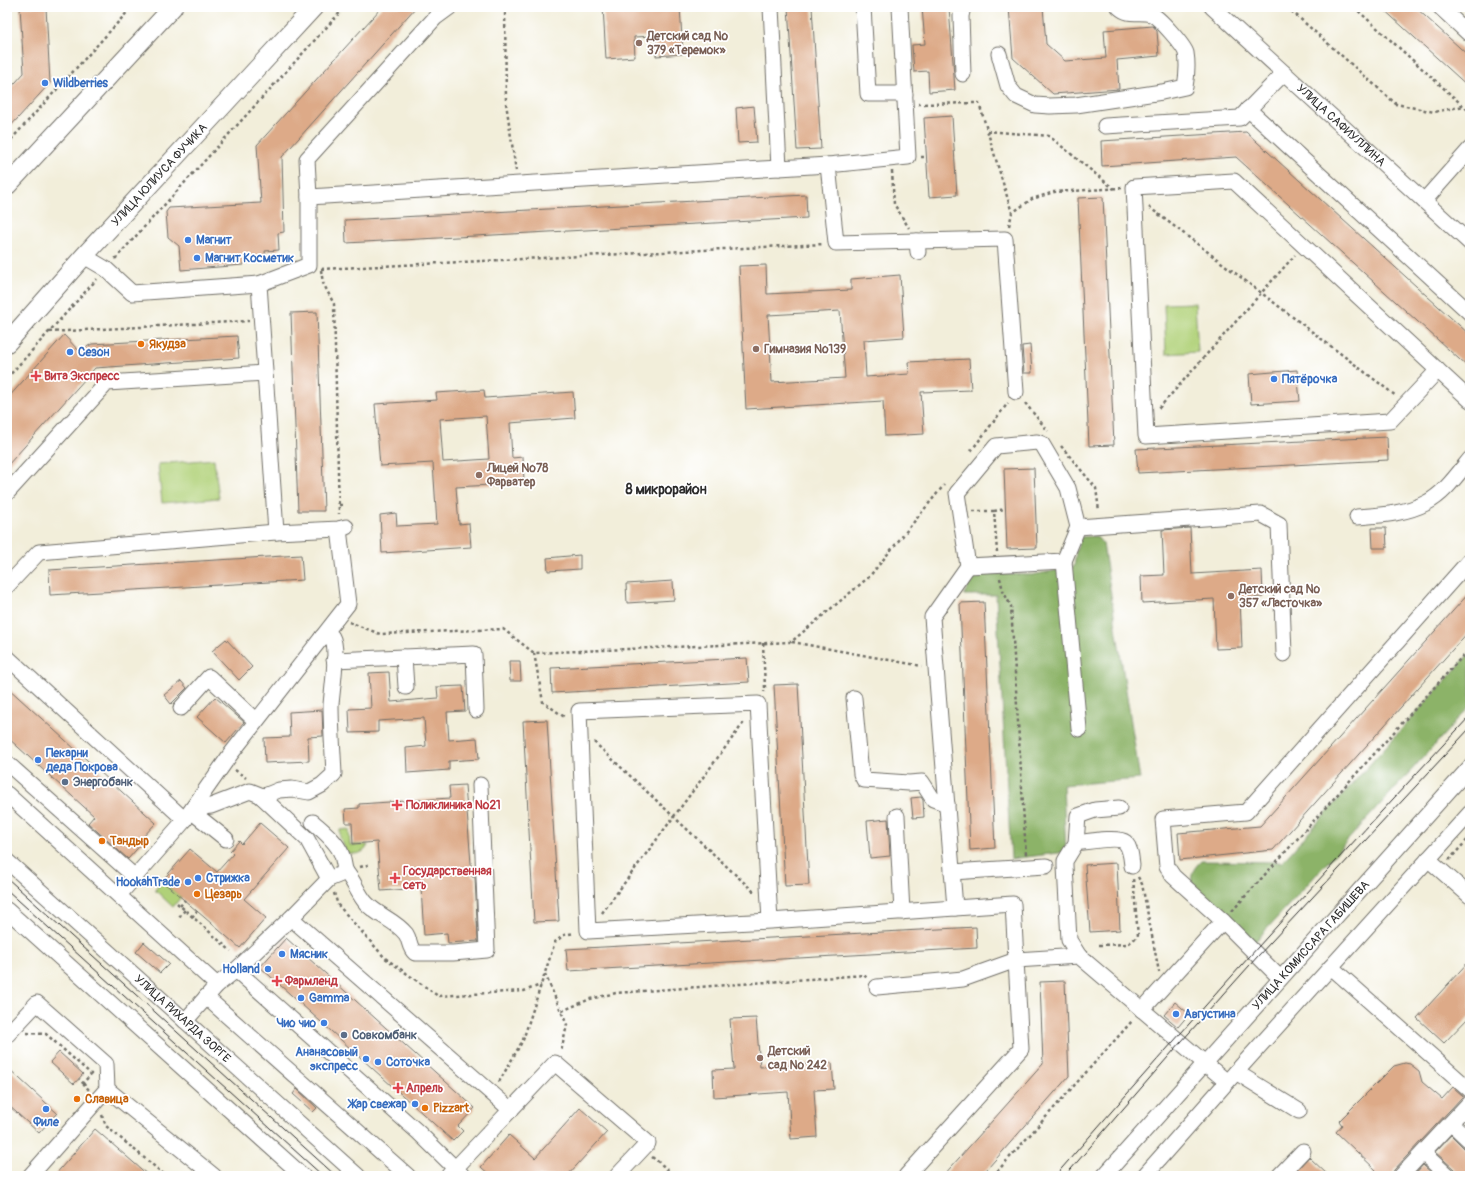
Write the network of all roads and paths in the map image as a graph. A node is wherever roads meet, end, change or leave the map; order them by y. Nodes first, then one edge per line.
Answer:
1 (132, 7) edge
2 (173, 7) edge
3 (314, 7) edge
4 (345, 7) edge
5 (450, 7) edge
6 (505, 7) edge
7 (771, 7) edge
8 (863, 7) edge
9 (900, 7) edge
10 (963, 7) edge
11 (1119, 7) edge
12 (1212, 7) edge
13 (1287, 7) edge
14 (1354, 7) edge
15 (1440, 7) edge
16 (1470, 31) edge
17 (999, 54) dead end
18 (963, 74) dead end
19 (1284, 74) junction
20 (905, 99) junction
21 (1464, 106) junction
22 (1248, 109) junction
23 (1470, 112) edge
24 (1104, 126) dead end
25 (987, 131) junction
26 (7, 144) edge
27 (1470, 149) edge
28 (892, 159) junction
29 (828, 165) junction
30 (779, 168) junction
31 (518, 184) junction
32 (7, 186) edge
33 (1114, 189) junction
34 (1134, 192) junction
35 (309, 197) junction
36 (1424, 201) junction
37 (1012, 213) junction
38 (1005, 238) junction
39 (1470, 243) edge
40 (836, 244) junction
41 (917, 246) junction
42 (1304, 246) junction
43 (84, 256) junction
44 (315, 267) junction
45 (106, 269) junction
46 (259, 284) junction
47 (1261, 293) junction
48 (1470, 313) edge
49 (261, 320) junction
50 (49, 332) junction
51 (7, 343) edge
52 (1438, 370) junction
53 (265, 373) junction
54 (7, 378) edge
55 (1016, 392) joint
56 (1470, 400) edge
57 (1406, 404) junction
58 (1146, 422) junction
59 (968, 455) dead end
60 (1470, 460) edge
61 (949, 480) dead end
62 (7, 493) edge
63 (339, 505) junction
64 (345, 505) dead end
65 (1006, 509) dead end
66 (994, 511) junction
67 (960, 512) junction
68 (1357, 517) dead end
69 (1078, 527) junction
70 (343, 528) junction
71 (276, 532) junction
72 (1470, 560) edge
73 (1064, 561) junction
74 (998, 564) junction
75 (968, 566) junction
76 (7, 586) edge
77 (337, 618) junction
78 (322, 637) junction
79 (791, 642) junction
80 (763, 643) junction
81 (1470, 648) edge
82 (534, 653) junction
83 (1284, 654) dead end
84 (7, 657) edge
85 (404, 657) junction
86 (334, 660) junction
87 (936, 669) junction
88 (406, 687) dead end
89 (854, 698) dead end
90 (758, 704) junction
91 (181, 708) dead end
92 (476, 710) dead end
93 (256, 721) junction
94 (580, 729) junction
95 (1079, 729) dead end
96 (225, 762) junction
97 (7, 763) edge
98 (1470, 767) edge
99 (480, 786) dead end
100 (7, 794) edge
101 (256, 794) junction
102 (947, 804) junction
103 (1119, 808) dead end
104 (189, 813) junction
105 (1470, 813) edge
106 (674, 816) junction
107 (897, 816) dead end
108 (313, 822) dead end
109 (226, 839) dead end
110 (1076, 843) junction
111 (1428, 859) junction
112 (7, 861) edge
113 (1046, 866) dead end
114 (1132, 866) junction
115 (1026, 867) junction
116 (346, 872) junction
117 (952, 872) junction
118 (135, 877) junction
119 (329, 879) junction
120 (119, 895) junction
121 (1470, 896) edge
122 (185, 900) dead end
123 (769, 906) junction
124 (955, 908) junction
125 (7, 910) edge
126 (185, 910) junction
127 (197, 911) dead end
128 (902, 912) junction
129 (179, 917) dead end
130 (192, 917) junction
131 (291, 918) junction
132 (1223, 921) junction
133 (770, 922) junction
134 (588, 931) junction
135 (1099, 945) dead end
136 (231, 951) dead end
137 (1079, 956) junction
138 (1016, 960) junction
139 (1331, 967) junction
140 (236, 970) junction
141 (545, 973) junction
142 (1280, 978) junction
143 (217, 985) junction
144 (876, 987) joint
145 (1162, 988) junction
146 (206, 997) junction
147 (1142, 1010) junction
148 (562, 1011) junction
149 (185, 1021) junction
150 (12, 1030) edge
151 (556, 1063) junction
152 (1205, 1063) junction
153 (1231, 1077) junction
154 (79, 1079) dead end
155 (82, 1083) junction
156 (107, 1089) junction
157 (1470, 1090) edge
158 (492, 1094) junction
159 (97, 1100) junction
160 (1470, 1102) edge
161 (511, 1110) junction
162 (1299, 1111) dead end
163 (1451, 1123) junction
164 (1470, 1141) edge
165 (643, 1149) junction
166 (1303, 1152) dead end
167 (1423, 1153) junction
168 (455, 1174) edge
169 (30, 1176) edge
170 (166, 1176) edge
171 (214, 1176) edge
172 (303, 1176) edge
173 (358, 1176) edge
174 (408, 1176) edge
175 (617, 1176) edge
176 (676, 1176) edge
177 (906, 1176) edge
178 (993, 1176) edge
179 (1104, 1176) edge
180 (1144, 1176) edge
181 (1279, 1176) edge
182 (1401, 1176) edge
183 (1448, 1176) edge

1 - 26 path
2 - 32 main road
3 - 43 main road, УЛИЦА ЮЛИУСА ФУЧИКА
4 - 45 path
5 - 35 street
6 - 31 path
7 - 30 street
8 - 20 street
9 - 20 street
10 - 18 street
11 - 17 street
12 - 19 street, УЛИЦА САФИУЛЛИНА
13 - 21 path
14 - 21 path
15 - 16 street
19 - 22 street
19 - 36 street, УЛИЦА САФИУЛЛИНА
20 - 25 path
20 - 28 street
21 - 23 path
22 - 24 street
22 - 48 street
25 - 33 path
25 - 37 path
27 - 36 street
28 - 29 street
28 - 41 path
29 - 30 street
29 - 40 street
30 - 31 street
31 - 35 street
33 - 34 path
33 - 37 path
34 - 42 street
34 - 47 path
34 - 58 street
35 - 44 street
36 - 39 street, УЛИЦА САФИУЛЛИНА
37 - 38 path
38 - 41 street
38 - 55 street
40 - 41 street
40 - 44 path
42 - 47 path
42 - 52 street
43 - 45 street
43 - 51 main road, УЛИЦА ЮЛИУСА ФУЧИКА
44 - 46 street
44 - 63 path
45 - 46 street
45 - 50 path
46 - 49 street
47 - 57 path
47 - 58 path
49 - 50 path
49 - 53 street
50 - 54 path
52 - 56 street
52 - 57 street
53 - 62 street
53 - 71 street
55 - 59 path
57 - 58 street
60 - 68 street
61 - 79 path
63 - 64 path
63 - 70 path
65 - 66 path
66 - 67 path
66 - 74 path
67 - 69 street
67 - 75 street
69 - 73 street
69 - 83 street
70 - 71 street
70 - 77 street
71 - 76 street
72 - 132 street
73 - 74 street
73 - 95 street
74 - 75 street
74 - 115 path
75 - 87 street
77 - 78 street
77 - 82 path
78 - 86 street
78 - 93 street
79 - 80 path
79 - 87 path
80 - 82 path
80 - 90 path
81 - 132 path
82 - 94 path
84 - 104 street
85 - 86 street
85 - 88 street
85 - 92 street
86 - 101 street
87 - 102 street
89 - 102 street
90 - 94 street
90 - 106 path
90 - 123 street
91 - 93 street
93 - 96 street
94 - 106 path
94 - 134 street
96 - 101 path
96 - 104 street
97 - 118 street
98 - 142 street, УЛИЦА КОМИССАРА ГАБИШЕВА
99 - 116 street
100 - 120 street
101 - 104 street
101 - 119 street
102 - 117 street
103 - 110 street
104 - 109 street
104 - 118 street
105 - 111 street
106 - 123 path
106 - 134 path
107 - 128 street
108 - 116 street
110 - 114 street
110 - 137 street
111 - 121 street
111 - 139 street
112 - 149 street, УЛИЦА РИХАРДА ЗОРГЕ
113 - 115 street
114 - 135 path
114 - 145 path
115 - 117 street
116 - 119 street
117 - 124 street
118 - 120 street
119 - 131 street
120 - 143 street
122 - 126 path
123 - 133 street
124 - 128 street
124 - 138 street
125 - 172 street
126 - 129 path
126 - 130 path
127 - 130 path
128 - 133 street
130 - 136 path
131 - 140 street
131 - 158 street
132 - 142 street
132 - 145 street
133 - 134 street
134 - 141 path
137 - 138 street
137 - 147 street
138 - 144 street
138 - 177 street
139 - 153 street
139 - 157 street
140 - 143 street
140 - 168 street
141 - 148 path
141 - 158 path
142 - 152 street, УЛИЦА КОМИССАРА ГАБИШЕВА
143 - 146 street
144 - 148 path
145 - 147 street
146 - 149 street
146 - 174 street
147 - 152 street
147 - 178 path
148 - 151 path
149 - 173 street, УЛИЦА РИХАРДА ЗОРГЕ
150 - 155 path
150 - 156 street
151 - 161 street
151 - 165 street
152 - 153 street
152 - 179 street, УЛИЦА КОМИССАРА ГАБИШЕВА
153 - 162 street
153 - 180 street
154 - 155 path
155 - 159 path
156 - 159 street
156 - 171 street
158 - 161 street
159 - 169 street
159 - 170 path
160 - 163 street
161 - 168 street
163 - 164 street
163 - 167 street
165 - 175 street
165 - 176 path
166 - 181 street
167 - 182 street
167 - 183 street

